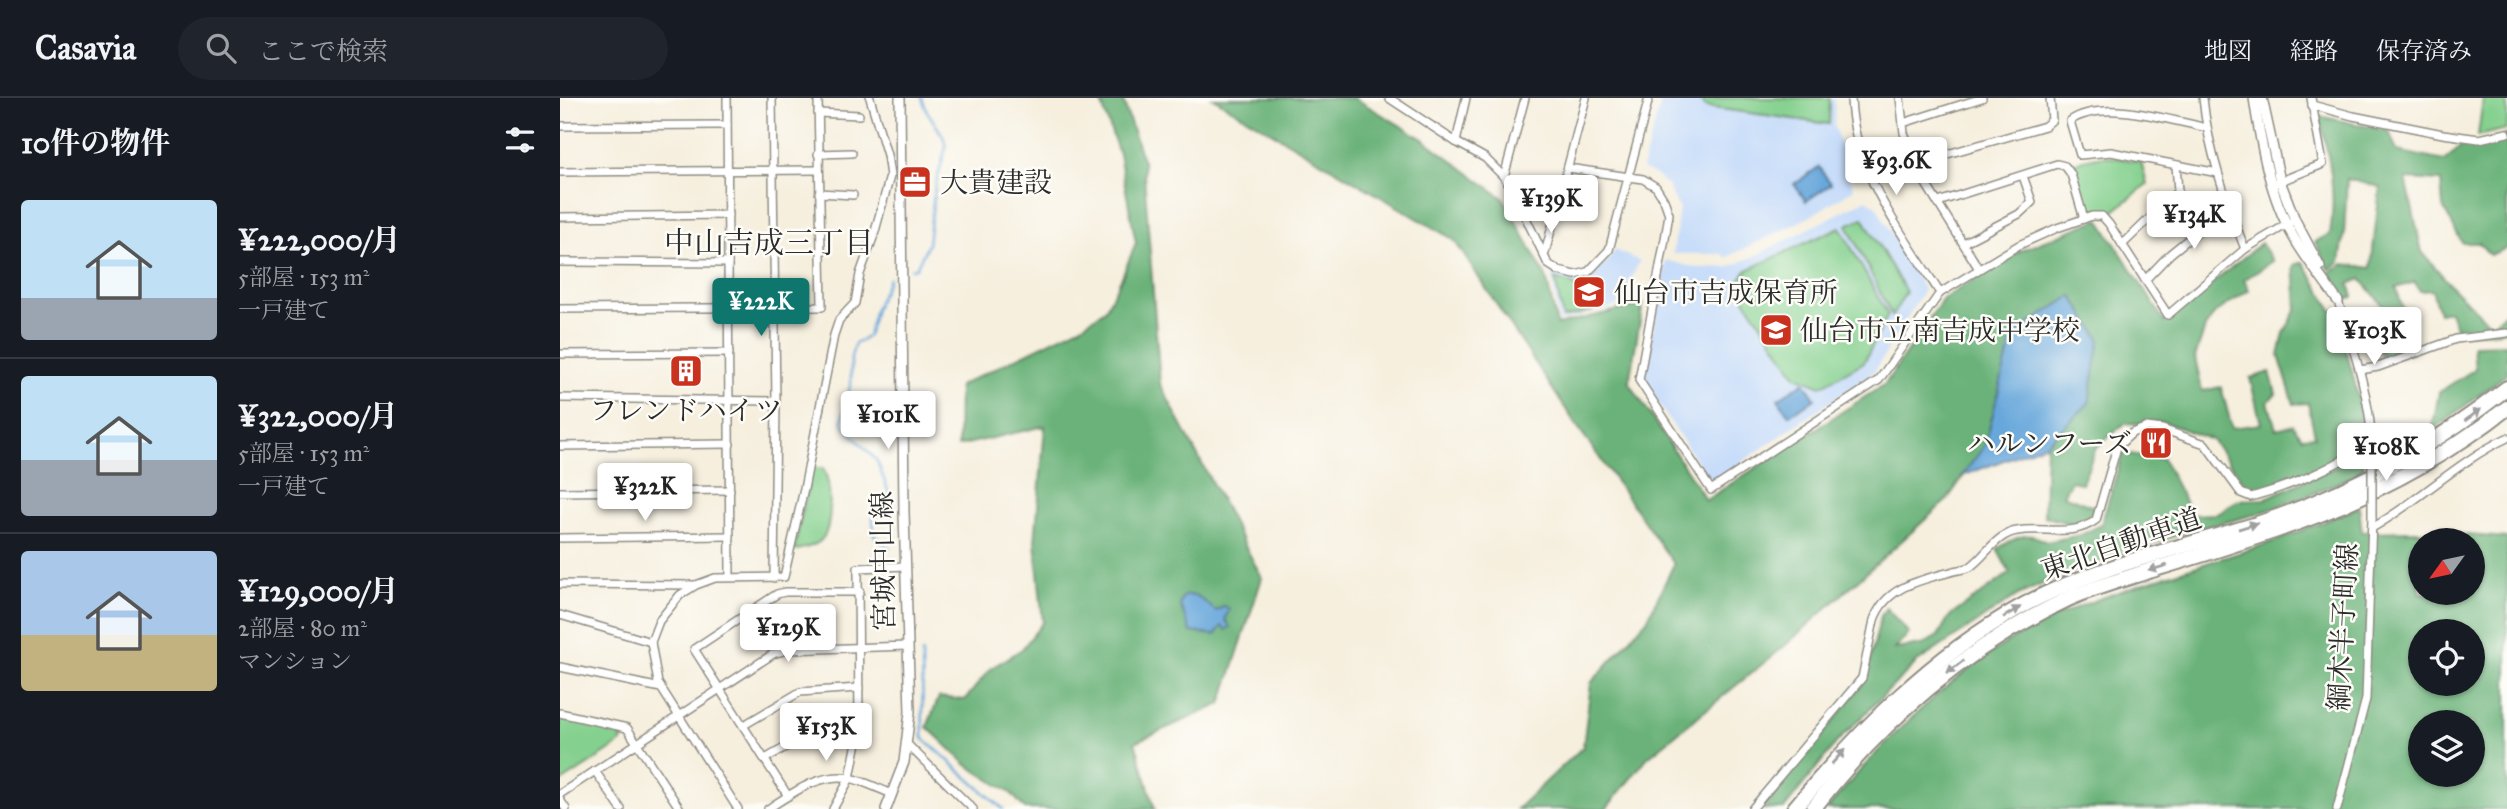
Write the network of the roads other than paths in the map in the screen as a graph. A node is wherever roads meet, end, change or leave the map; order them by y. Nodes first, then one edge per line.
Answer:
1 (727, 98) edge
2 (772, 98) edge
3 (818, 98) edge
4 (870, 98) edge
5 (900, 98) edge
6 (1466, 98) edge
7 (1525, 98) edge
8 (1586, 98) edge
9 (1649, 98) edge
10 (1851, 98) edge
11 (1900, 98) edge
12 (1982, 98) edge
13 (2050, 98) edge
14 (2203, 98) edge
15 (2254, 98) edge
16 (2262, 98) edge
17 (1394, 99) edge
18 (2311, 101) edge
19 (818, 113) junction
20 (859, 116) dead end
21 (1903, 123) junction
22 (727, 125) junction
23 (560, 126) edge
24 (2207, 128) junction
25 (2507, 133) edge
26 (1456, 142) junction
27 (852, 153) dead end
28 (818, 154) junction
29 (1916, 163) junction
30 (2176, 165) junction
31 (1568, 168) junction
32 (772, 170) junction
33 (818, 170) junction
34 (727, 171) junction
35 (560, 172) edge
36 (2218, 173) junction
37 (1629, 176) junction
38 (2023, 176) junction
39 (1504, 177) junction
40 (2276, 183) junction
41 (819, 193) junction
42 (853, 195) dead end
43 (1938, 202) junction
44 (2229, 206) junction
45 (728, 215) junction
46 (560, 217) edge
47 (2084, 219) junction
48 (2291, 222) junction
49 (1963, 243) junction
50 (2122, 244) junction
51 (2245, 249) junction
52 (1545, 254) junction
53 (560, 262) edge
54 (728, 263) junction
55 (1979, 269) junction
56 (2145, 280) junction
57 (1940, 293) junction
58 (2338, 301) joint
59 (729, 307) junction
60 (775, 307) junction
61 (560, 309) edge
62 (2507, 333) edge
63 (729, 353) junction
64 (560, 354) edge
65 (2360, 370) junction
66 (2507, 388) edge
67 (560, 398) edge
68 (730, 399) junction
69 (776, 401) junction
70 (2507, 408) edge
71 (2507, 438) edge
72 (730, 444) junction
73 (2372, 445) junction
74 (560, 446) edge
75 (730, 490) junction
76 (560, 492) edge
77 (2372, 528) junction
78 (730, 536) junction
79 (560, 538) edge
80 (906, 566) junction
81 (730, 577) junction
82 (774, 578) junction
83 (560, 584) edge
84 (696, 585) junction
85 (860, 592) junction
86 (560, 615) edge
87 (651, 642) junction
88 (908, 646) junction
89 (859, 648) junction
90 (560, 667) edge
91 (661, 688) junction
92 (721, 688) junction
93 (859, 688) junction
94 (560, 713) edge
95 (679, 716) junction
96 (744, 725) junction
97 (859, 732) junction
98 (638, 743) junction
99 (906, 743) junction
100 (765, 759) junction
101 (595, 771) junction
102 (850, 778) junction
103 (560, 794) edge
104 (892, 794) junction
105 (788, 796) junction
106 (560, 800) edge
107 (566, 809) edge
108 (621, 809) edge
109 (680, 809) edge
110 (738, 809) edge
111 (768, 809) edge
112 (833, 809) edge
113 (886, 809) edge
114 (973, 809) edge
115 (1752, 809) edge
116 (1794, 809) edge
117 (1813, 809) edge
118 (2337, 809) edge

1 - 22 street
2 - 32 street
3 - 19 street
4 - 82 street
5 - 80 street, 宮城中山線
6 - 26 street
7 - 39 street
8 - 31 street
9 - 37 street
10 - 57 street
11 - 21 street
12 - 21 street
13 - 29 street
14 - 24 street
15 - 40 street
16 - 40 street
17 - 26 street
18 - 25 street
18 - 40 street
19 - 20 street
19 - 28 street
21 - 29 street
22 - 23 street
22 - 34 street
24 - 30 street
24 - 36 street
26 - 39 street
27 - 28 street
28 - 33 street
29 - 43 street
30 - 36 street
30 - 50 street
31 - 37 street
31 - 52 street
32 - 33 street
32 - 34 street
32 - 60 street
33 - 41 street
34 - 35 street
34 - 45 street
36 - 44 street
37 - 52 street
37 - 57 street
38 - 43 street
38 - 47 street
38 - 49 street
39 - 52 street
40 - 48 street
41 - 42 street
41 - 60 street
43 - 49 street
44 - 51 street
44 - 56 street
45 - 46 street
45 - 54 street
47 - 50 street
47 - 55 street
48 - 51 street
48 - 58 street
49 - 55 street
50 - 56 street
51 - 56 street
53 - 54 street
54 - 59 street
55 - 57 street
58 - 65 street, 綱木半子町線
59 - 60 street
59 - 61 street
59 - 63 street
60 - 69 street
62 - 65 street
63 - 64 street
63 - 68 street
65 - 73 street, 綱木半子町線
116 -> 66 highway, 東北自動車道
67 - 68 street
68 - 69 street
68 - 72 street
69 - 82 street
70 -> 117 highway, 東北自動車道
71 - 77 street
72 - 74 street
72 - 75 street
73 - 77 street, 綱木半子町線, bridge
73 - 115 street
75 - 76 street
75 - 78 street
77 - 118 street, 綱木半子町線
78 - 79 street
78 - 81 street
80 - 85 street
80 - 88 street, 宮城中山線
81 - 82 street
81 - 84 street
83 - 84 street
84 - 87 street
85 - 89 street
85 - 92 street
86 - 87 street
87 - 91 street
88 - 89 street
88 - 99 street, 宮城中山線
89 - 92 street
89 - 93 street
90 - 91 street
91 - 95 street
92 - 95 street
92 - 96 street
93 - 96 street
93 - 97 street
94 - 98 street
95 - 98 street
95 - 110 street
96 - 100 street
97 - 100 street
97 - 102 street
98 - 101 street
98 - 109 street
99 - 104 street, 宮城中山線
99 - 114 street
100 - 105 street
101 - 103 street
101 - 108 street
102 - 104 street
102 - 105 street
102 - 112 street
104 - 113 street, 宮城中山線
105 - 111 street
106 - 107 street

